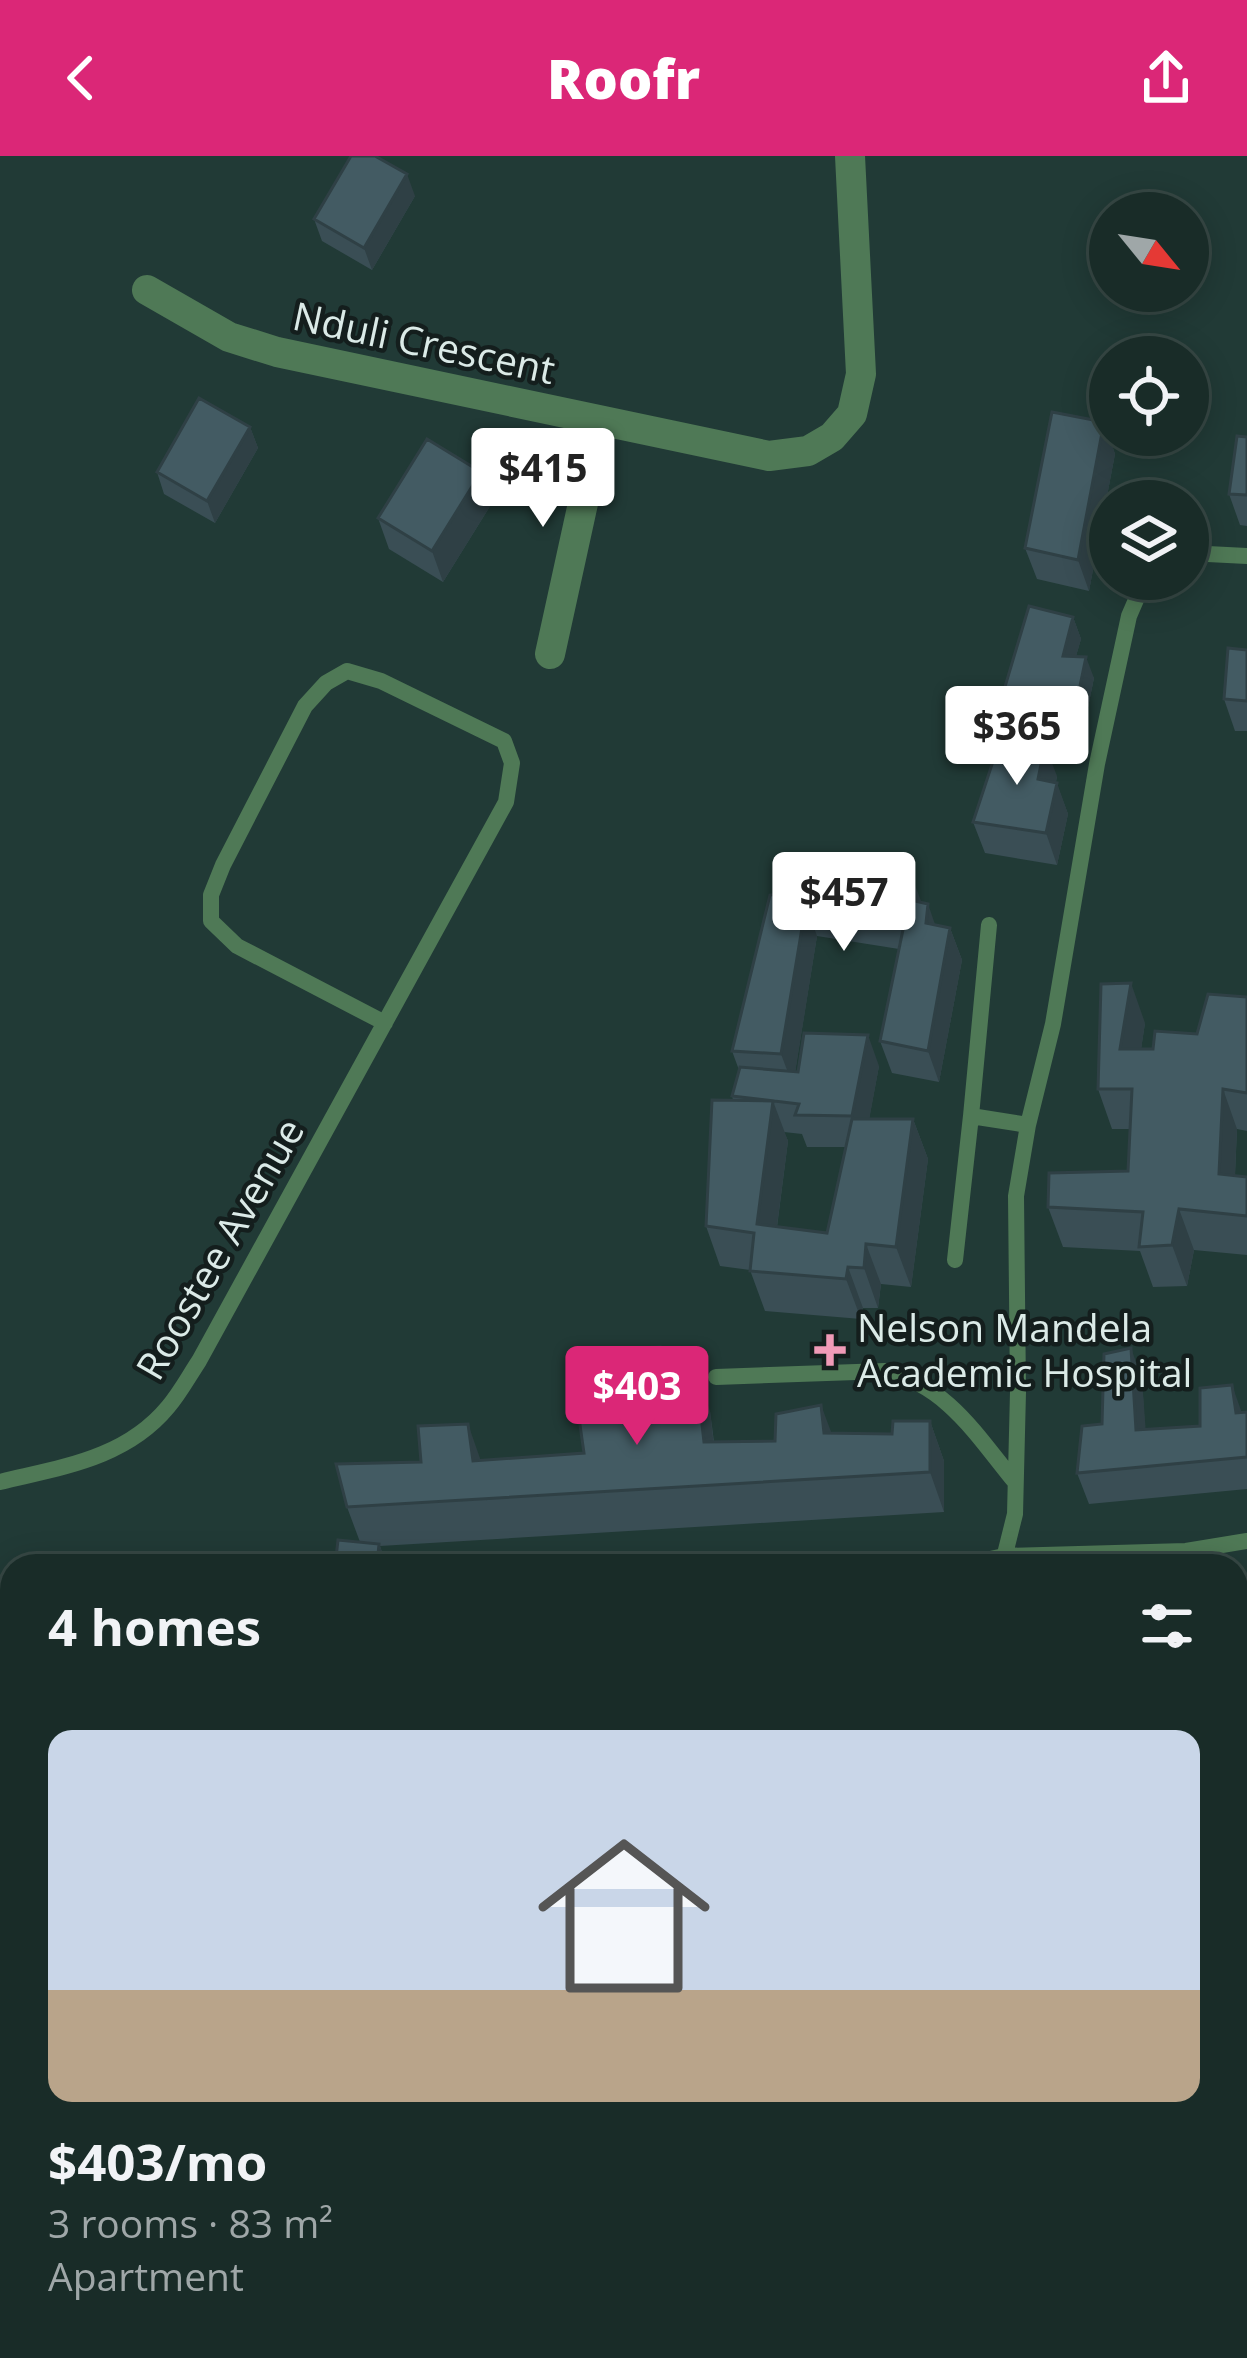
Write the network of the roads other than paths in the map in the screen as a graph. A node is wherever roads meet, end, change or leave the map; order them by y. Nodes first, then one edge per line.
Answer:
1 (850, 156) edge
2 (147, 290) dead end
3 (601, 421) junction
4 (1209, 554) edge
5 (1247, 556) edge
6 (1136, 600) edge
7 (550, 654) dead end
8 (989, 925) dead end
9 (385, 1023) junction
10 (971, 1116) junction
11 (1028, 1125) junction
12 (955, 1260) dead end
13 (716, 1377) dead end
14 (0, 1482) edge
15 (1016, 1482) junction
16 (1247, 1541) edge
17 (1005, 1554) edge
18 (1131, 1554) edge

1 - 3 street, Nduli Crescent
2 - 3 street, Nduli Crescent
3 - 7 street
4 - 5 lane
6 - 11 lane
8 - 10 lane
9 - 9 lane, Roostee Avenue
9 - 14 lane, Roostee Avenue
10 - 11 lane
10 - 12 lane
11 - 15 lane
13 - 15 lane
15 - 17 lane
16 - 18 lane

